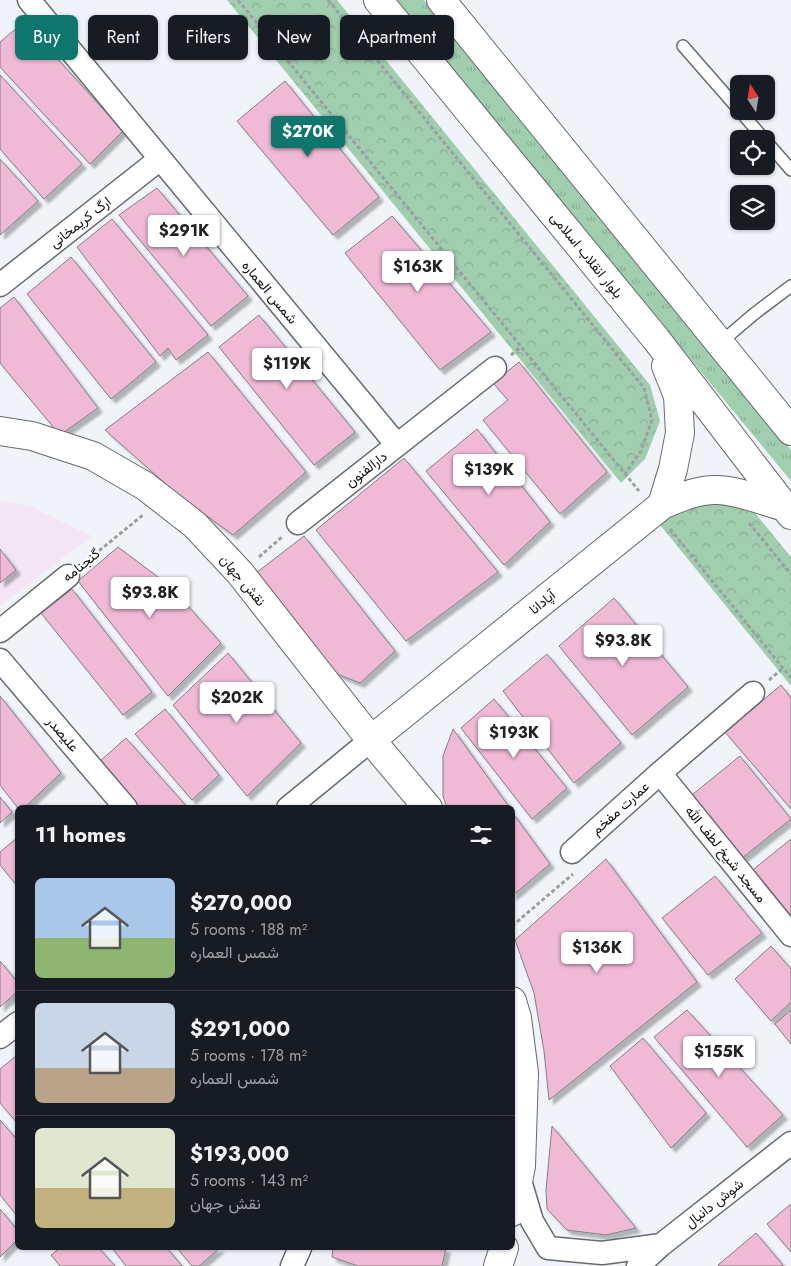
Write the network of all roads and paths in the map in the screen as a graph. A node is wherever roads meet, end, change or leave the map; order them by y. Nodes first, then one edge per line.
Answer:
1 (29, 0) edge
2 (238, 0) edge
3 (328, 0) edge
4 (378, 0) edge
5 (441, 0) edge
6 (683, 46) dead end
7 (730, 100) edge
8 (748, 120) edge
9 (756, 130) edge
10 (775, 152) edge
11 (160, 159) junction
12 (791, 170) edge
13 (0, 285) edge
14 (791, 286) edge
15 (656, 339) junction
16 (720, 343) junction
17 (495, 368) dead end
18 (0, 431) edge
19 (791, 431) edge
20 (397, 445) junction
21 (625, 474) junction
22 (162, 499) junction
23 (658, 508) junction
24 (788, 511) edge
25 (747, 521) dead end
26 (298, 523) joint
27 (240, 573) junction
28 (791, 574) edge
29 (68, 576) joint
30 (0, 630) edge
31 (0, 660) edge
32 (791, 678) edge
33 (753, 693) dead end
34 (371, 740) junction
35 (660, 773) junction
36 (123, 805) edge
37 (292, 805) edge
38 (425, 805) edge
39 (572, 852) joint
40 (515, 923) edge
41 (791, 935) edge
42 (515, 1011) edge
43 (15, 1025) edge
44 (0, 1037) edge
45 (791, 1142) edge
46 (519, 1178) junction
47 (515, 1197) edge
48 (661, 1245) junction
49 (299, 1250) edge
50 (503, 1250) edge
51 (292, 1266) edge
52 (498, 1266) edge
53 (638, 1266) edge

1 - 11 street, شمس العماره
2 - 21 path
3 - 21 path
4 - 15 street, بلوار انقلاب اسلامی
5 - 16 street
6 - 7 lane
8 - 9 lane
10 - 12 lane
11 - 13 street, ارگ کریمخانی
11 - 20 street, شمس العماره
14 - 16 lane
15 - 23 street
15 - 24 street, بلوار انقلاب اسلامی
16 - 19 street
17 - 20 street, دارالفنون
18 - 22 street, نقش جهان
20 - 26 street, دارالفنون
21 - 23 path
22 - 27 street, نقش جهان
22 - 29 path, گنجنامه
23 - 24 street, آپادانا
23 - 32 path
23 - 34 street, آپادانا
25 - 28 path
26 - 27 path
27 - 34 street, نقش جهان
29 - 30 street, گنجنامه
31 - 36 street, علیصدر
33 - 35 street, عمارت مفخم
34 - 37 street, آپادانا
34 - 38 street, نقش جهان
35 - 39 street, عمارت مفخم
35 - 41 street, مسجد شیخ لطف الله
39 - 40 path
42 - 46 street
43 - 44 street
45 - 48 street, شوش دانیال
46 - 47 street
46 - 48 street
48 - 53 street, شوش دانیال
49 - 51 street
50 - 52 street

